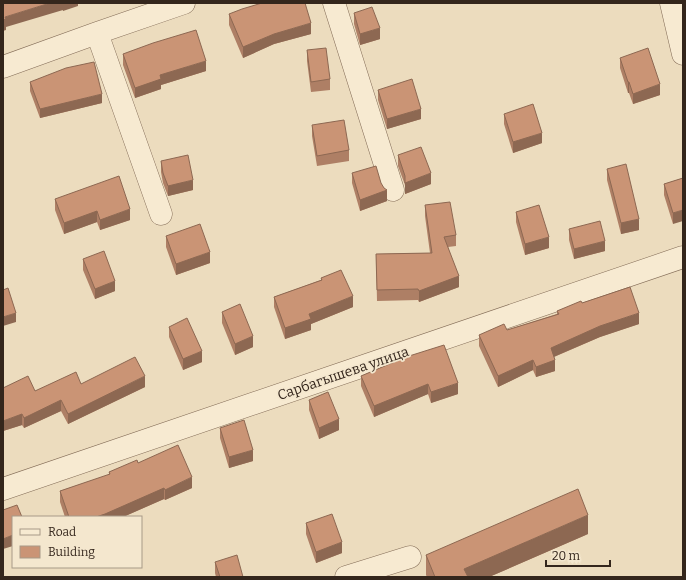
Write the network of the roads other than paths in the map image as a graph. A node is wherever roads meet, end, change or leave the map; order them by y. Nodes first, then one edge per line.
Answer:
1 (184, 3) edge
2 (334, 3) edge
3 (671, 3) edge
4 (97, 33) junction
5 (683, 54) edge
6 (3, 67) edge
7 (393, 190) dead end
8 (161, 214) dead end
9 (683, 256) edge
10 (3, 489) edge
11 (410, 557) dead end
12 (346, 577) edge

1 - 4 street
2 - 7 street
3 - 5 street
4 - 6 street
4 - 8 street
9 - 10 street, Сарбагышева улица
11 - 12 street

